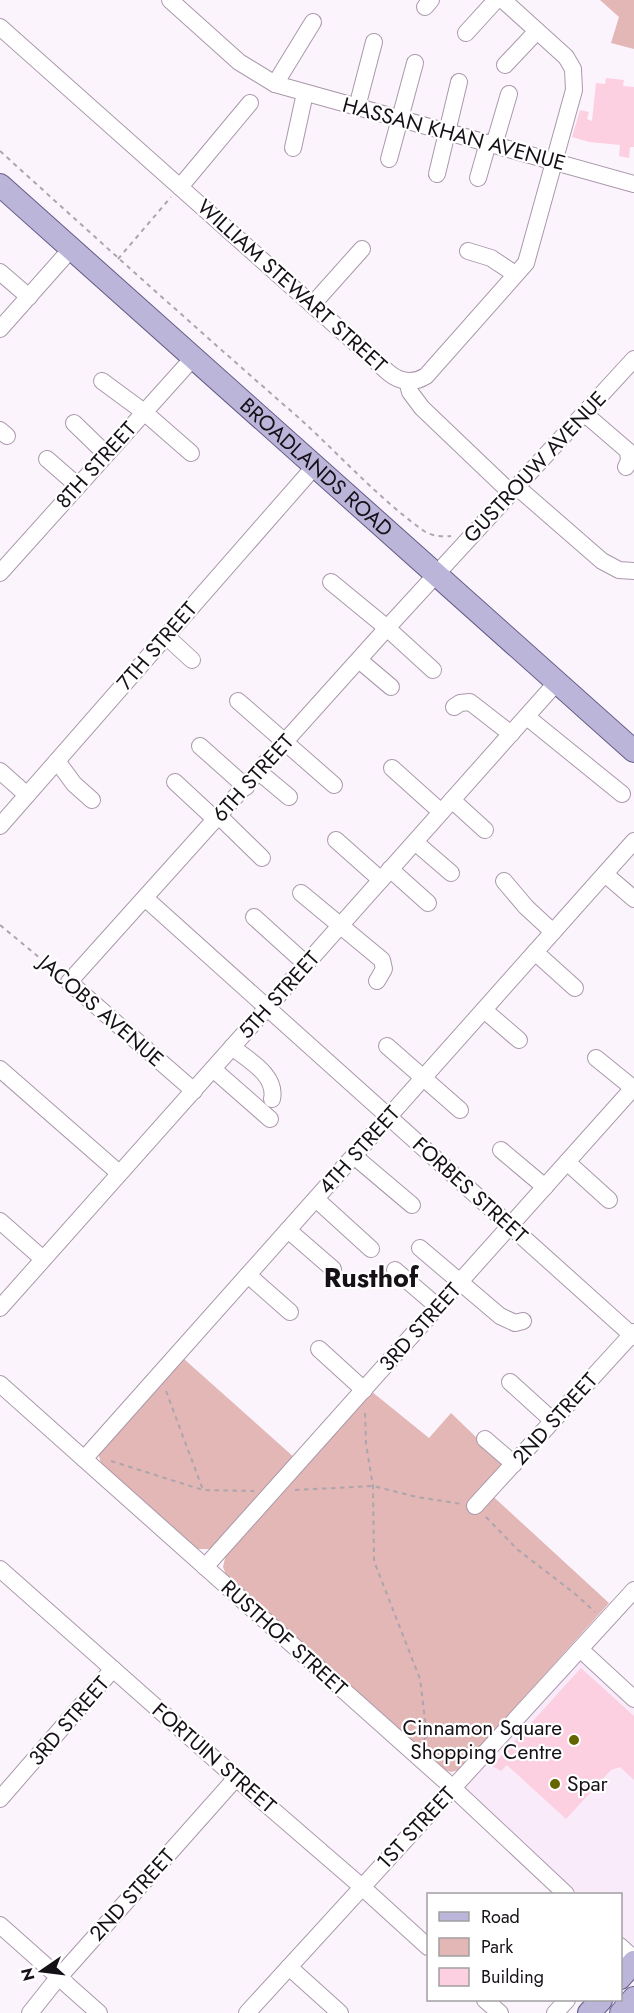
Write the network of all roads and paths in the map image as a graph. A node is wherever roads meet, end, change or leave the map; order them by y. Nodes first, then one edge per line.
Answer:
1 (170, 0) edge
2 (496, 0) edge
3 (503, 0) edge
4 (314, 22) dead end
5 (0, 27) edge
6 (537, 31) junction
7 (466, 33) dead end
8 (374, 42) dead end
9 (415, 63) dead end
10 (505, 65) dead end
11 (459, 82) dead end
12 (275, 84) junction
13 (305, 93) junction
14 (509, 94) dead end
15 (250, 103) dead end
16 (357, 106) junction
17 (401, 119) junction
18 (446, 131) junction
19 (491, 144) junction
20 (293, 148) dead end
21 (0, 151) edge
22 (389, 159) dead end
23 (552, 161) junction
24 (437, 174) dead end
25 (478, 178) dead end
26 (634, 184) edge
27 (0, 185) edge
28 (180, 187) junction
29 (71, 249) junction
30 (362, 249) dead end
31 (468, 251) dead end
32 (118, 259) junction
33 (0, 272) edge
34 (515, 274) junction
35 (29, 297) junction
36 (312, 305) junction
37 (0, 329) edge
38 (193, 358) junction
39 (634, 359) edge
40 (102, 381) dead end
41 (407, 381) junction
42 (144, 412) junction
43 (585, 414) junction
44 (74, 423) dead end
45 (191, 453) dead end
46 (106, 454) junction
47 (47, 459) dead end
48 (315, 466) junction
49 (626, 467) dead end
50 (78, 486) junction
51 (514, 490) junction
52 (472, 536) junction
53 (2, 566) edge
54 (634, 571) edge
55 (437, 574) junction
56 (331, 582) dead end
57 (387, 628) junction
58 (166, 636) junction
59 (192, 660) dead end
60 (358, 660) junction
61 (432, 670) dead end
62 (557, 682) junction
63 (391, 687) dead end
64 (238, 701) dead end
65 (454, 707) dead end
66 (527, 717) junction
67 (511, 734) junction
68 (285, 743) junction
69 (200, 746) dead end
70 (634, 751) edge
71 (57, 761) junction
72 (392, 768) dead end
73 (0, 771) edge
74 (259, 772) junction
75 (176, 782) dead end
76 (334, 785) dead end
77 (246, 787) junction
78 (622, 794) dead end
79 (27, 795) junction
80 (289, 797) dead end
81 (92, 800) dead end
82 (447, 806) junction
83 (217, 818) junction
84 (0, 826) edge
85 (485, 830) dead end
86 (336, 840) dead end
87 (634, 841) edge
88 (415, 842) junction
89 (262, 858) dead end
90 (451, 873) dead end
91 (604, 874) junction
92 (385, 875) junction
93 (504, 881) dead end
94 (301, 893) dead end
95 (145, 898) junction
96 (634, 899) edge
97 (428, 903) dead end
98 (254, 917) dead end
99 (0, 925) edge
100 (340, 925) junction
101 (553, 932) junction
102 (535, 952) junction
103 (306, 964) junction
104 (377, 981) dead end
105 (69, 982) junction
106 (575, 988) dead end
107 (267, 1007) junction
108 (484, 1010) junction
109 (519, 1040) dead end
110 (387, 1046) dead end
111 (232, 1047) junction
112 (596, 1058) dead end
113 (0, 1069) edge
114 (213, 1069) junction
115 (423, 1078) junction
116 (634, 1087) edge
117 (194, 1091) junction
118 (272, 1098) dead end
119 (460, 1110) dead end
120 (389, 1117) junction
121 (270, 1119) dead end
122 (501, 1150) dead end
123 (354, 1156) junction
124 (567, 1162) junction
125 (119, 1173) junction
126 (545, 1187) junction
127 (316, 1199) junction
128 (609, 1200) dead end
129 (412, 1205) dead end
130 (0, 1221) edge
131 (510, 1226) junction
132 (288, 1230) junction
133 (420, 1248) dead end
134 (371, 1249) dead end
135 (43, 1259) junction
136 (333, 1269) dead end
137 (395, 1270) dead end
138 (248, 1275) junction
139 (460, 1282) junction
140 (438, 1307) junction
141 (0, 1308) edge
142 (290, 1312) dead end
143 (523, 1321) dead end
144 (633, 1335) edge
145 (319, 1349) dead end
146 (160, 1374) junction
147 (510, 1382) dead end
148 (0, 1384) edge
149 (529, 1388) dead end
150 (364, 1390) junction
151 (557, 1417) junction
152 (485, 1439) dead end
153 (84, 1459) junction
154 (514, 1464) junction
155 (203, 1490) dead end
156 (475, 1506) joint
157 (206, 1568) junction
158 (0, 1569) edge
159 (634, 1590) edge
160 (605, 1622) junction
161 (580, 1649) junction
162 (113, 1670) junction
163 (634, 1698) edge
164 (412, 1752) junction
165 (236, 1778) junction
166 (453, 1788) junction
167 (0, 1799) edge
168 (362, 1887) junction
169 (565, 1893) edge
170 (0, 1925) edge
171 (427, 1945) edge
172 (622, 1947) edge
173 (634, 1961) edge
174 (289, 1967) junction
175 (59, 1977) junction
176 (622, 1977) edge
177 (634, 1998) edge
178 (486, 2001) edge
179 (566, 2001) edge
180 (600, 2001) edge
181 (30, 2013) edge
182 (99, 2013) edge
183 (247, 2013) edge
184 (340, 2013) edge
185 (500, 2013) edge
186 (555, 2013) edge
187 (589, 2013) edge
188 (621, 2013) edge

1 - 12 street, HASSAN KHAN AVENUE
2 - 7 street
3 - 6 street, WILLIAM STEWART STREET
4 - 12 street
5 - 28 street, WILLIAM STEWART STREET
6 - 10 street
6 - 23 street, WILLIAM STEWART STREET
8 - 16 street
9 - 17 street
11 - 18 street
12 - 13 street, HASSAN KHAN AVENUE
13 - 16 street, HASSAN KHAN AVENUE
13 - 20 street
14 - 19 street
15 - 28 street
16 - 17 street, HASSAN KHAN AVENUE
17 - 18 street, HASSAN KHAN AVENUE
17 - 22 street
18 - 19 street, HASSAN KHAN AVENUE
18 - 24 street
19 - 23 street, HASSAN KHAN AVENUE
19 - 25 street
21 - 32 path
23 - 26 street, HASSAN KHAN AVENUE
23 - 34 street, WILLIAM STEWART STREET
27 - 29 main road, BROADLANDS ROAD
28 - 32 path
28 - 36 street, WILLIAM STEWART STREET
29 - 35 street
29 - 38 main road, BROADLANDS ROAD
30 - 36 street
31 - 34 street
32 - 52 path
33 - 35 street
34 - 41 street, WILLIAM STEWART STREET
35 - 37 street
36 - 41 street, WILLIAM STEWART STREET
38 - 42 street, 8TH STREET
38 - 48 main road, BROADLANDS ROAD
39 - 43 street, GUSTROUW AVENUE
40 - 42 street
41 - 51 street
42 - 45 street
42 - 46 street, 8TH STREET
43 - 49 street
43 - 51 street, GUSTROUW AVENUE
44 - 46 street
46 - 50 street, 8TH STREET
47 - 50 street
48 - 55 main road, BROADLANDS ROAD
48 - 58 street, 7TH STREET
50 - 53 street, 8TH STREET
51 - 52 street, GUSTROUW AVENUE
51 - 54 street
52 - 55 street, GUSTROUW AVENUE
55 - 57 street, 6TH STREET
55 - 62 main road, BROADLANDS ROAD
56 - 57 street
57 - 60 street, 6TH STREET
57 - 61 street
58 - 59 street
58 - 71 street, 7TH STREET
60 - 63 street
60 - 68 street, 6TH STREET
62 - 66 street, 5TH STREET
62 - 70 main road, BROADLANDS ROAD
64 - 68 street
65 - 67 street
66 - 67 street, 5TH STREET
66 - 78 street
67 - 82 street, 5TH STREET
68 - 74 street, 6TH STREET
68 - 76 street
69 - 77 street
71 - 79 street, 7TH STREET
71 - 81 street
72 - 82 street
73 - 79 street
74 - 77 street, 6TH STREET
74 - 80 street
75 - 83 street
77 - 83 street, 6TH STREET
79 - 84 street, 7TH STREET
82 - 85 street
82 - 88 street, 5TH STREET
83 - 89 street
83 - 95 street, 6TH STREET
86 - 92 street
87 - 91 street, 4TH STREET
88 - 90 street
88 - 92 street, 5TH STREET
91 - 96 street
91 - 101 street, 4TH STREET
92 - 97 street
92 - 100 street, 5TH STREET
93 - 101 street
94 - 100 street
95 - 105 street, 6TH STREET
95 - 107 street, FORBES STREET
98 - 103 street
99 - 105 path, JACOBS AVENUE
100 - 103 street, 5TH STREET
100 - 104 street
101 - 102 street, 4TH STREET
102 - 106 street
102 - 108 street, 4TH STREET
103 - 107 street, 5TH STREET
105 - 117 street, JACOBS AVENUE
107 - 111 street, 5TH STREET
107 - 120 street, FORBES STREET
108 - 109 street
108 - 115 street, 4TH STREET
110 - 115 street
111 - 114 street, 5TH STREET
111 - 118 street
112 - 116 street
113 - 125 street
114 - 117 street, 5TH STREET
114 - 121 street
115 - 119 street
115 - 120 street, 4TH STREET
116 - 124 street, 3RD STREET
117 - 125 street, 5TH STREET
120 - 123 street, 4TH STREET
120 - 131 street, FORBES STREET
122 - 126 street
123 - 127 street, 4TH STREET
123 - 129 street
124 - 126 street, 3RD STREET
124 - 128 street
125 - 135 street, 5TH STREET
126 - 131 street, 3RD STREET
127 - 132 street, 4TH STREET
127 - 134 street
130 - 135 street
131 - 139 street, 3RD STREET
131 - 144 street, FORBES STREET
132 - 136 street
132 - 138 street, 4TH STREET
133 - 139 street
135 - 141 street, 5TH STREET
137 - 140 street
138 - 142 street
138 - 146 street, 4TH STREET
139 - 140 street, 3RD STREET
139 - 143 street
140 - 150 street, 3RD STREET
144 - 151 street, 2ND STREET
145 - 150 street
146 - 153 street, 4TH STREET
146 - 155 path
147 - 151 street
148 - 153 street, RUSTHOF STREET
149 - 151 street
150 - 157 street, 3RD STREET
150 - 164 path
151 - 154 street, 2ND STREET
152 - 154 street
153 - 157 street, RUSTHOF STREET
154 - 156 street, 2ND STREET
156 - 160 path
157 - 164 street, RUSTHOF STREET
158 - 162 street, FORTUIN STREET
159 - 160 street, 1ST STREET
160 - 161 street, 1ST STREET
161 - 163 street
161 - 166 street, 1ST STREET
162 - 165 street, FORTUIN STREET
162 - 167 street, 3RD STREET
164 - 166 street, RUSTHOF STREET
165 - 168 street, FORTUIN STREET
165 - 175 street, 2ND STREET
166 - 168 street, 1ST STREET
166 - 169 street, RUSTHOF STREET
168 - 171 street, FORTUIN STREET
168 - 174 street, 1ST STREET
170 - 175 street
172 - 173 street
173 - 176 main road
174 - 183 street, 1ST STREET
174 - 184 street
175 - 181 street, 2ND STREET
175 - 182 street
177 - 188 main road
178 - 185 street
179 - 186 street
180 - 187 main road

